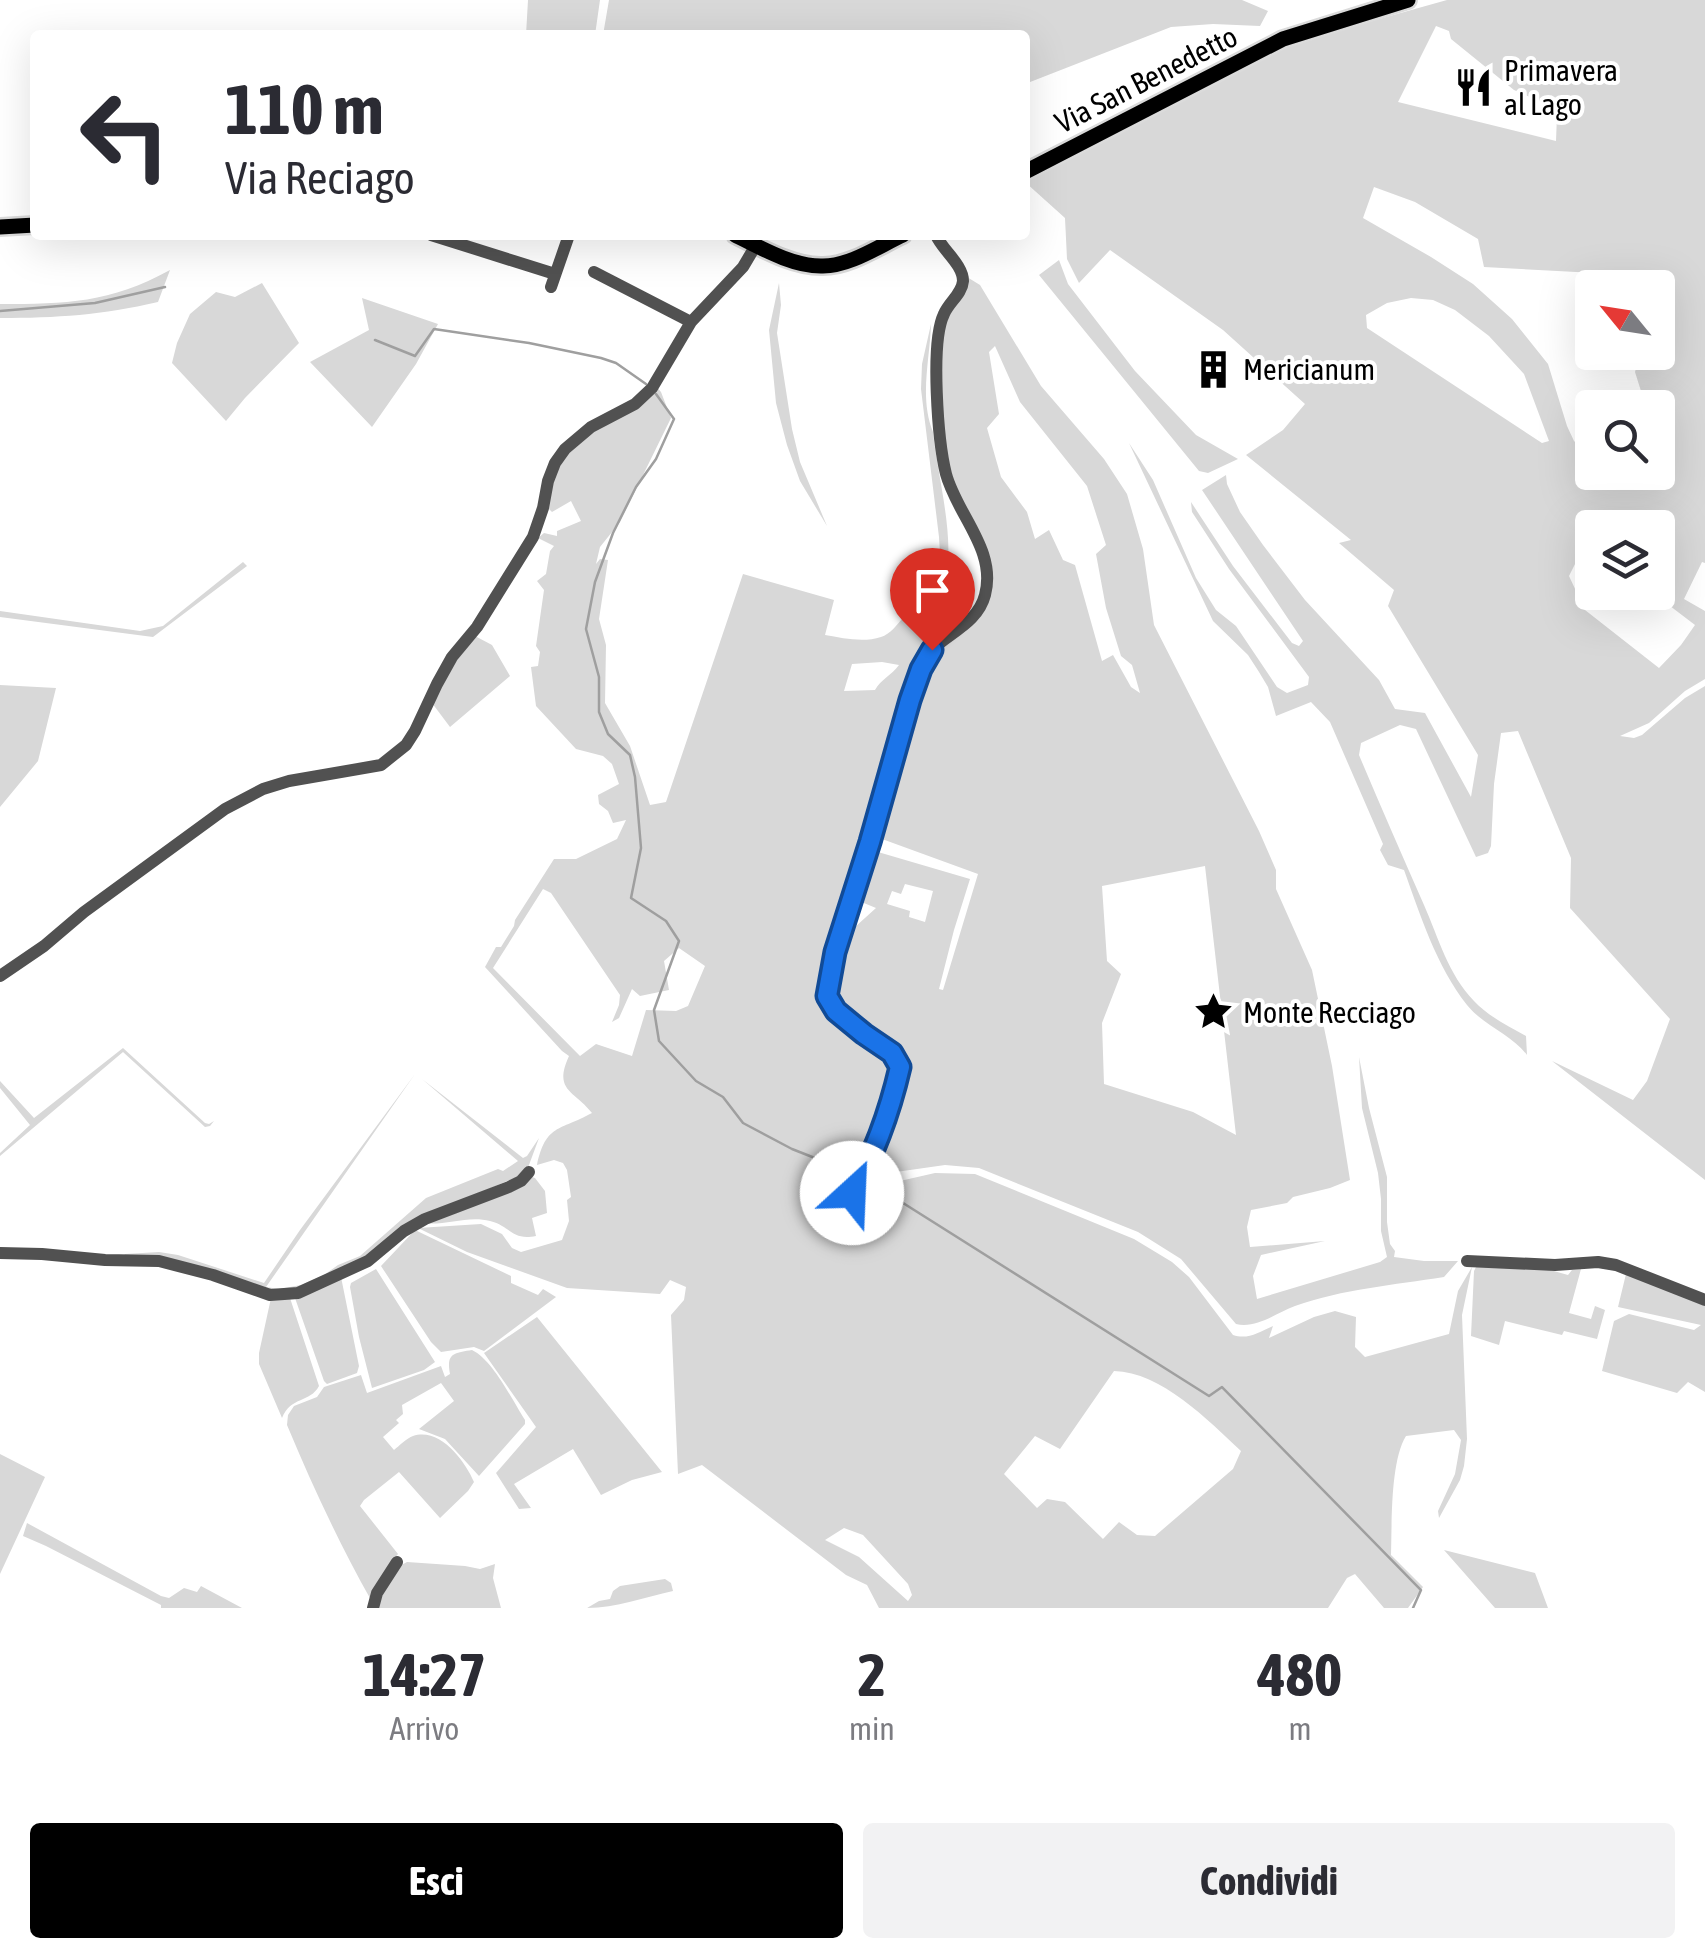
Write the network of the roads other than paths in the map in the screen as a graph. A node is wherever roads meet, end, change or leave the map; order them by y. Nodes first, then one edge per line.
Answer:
1 (1408, 0) edge
2 (1030, 169) edge
3 (30, 225) edge
4 (0, 226) edge
5 (445, 240) edge
6 (567, 240) edge
7 (746, 240) edge
8 (892, 240) edge
9 (940, 240) edge
10 (756, 245) junction
11 (594, 272) dead end
12 (690, 322) junction
13 (0, 976) edge
14 (530, 1172) dead end
15 (852, 1193) dead end
16 (0, 1253) edge
17 (1468, 1261) dead end
18 (1705, 1300) edge
19 (397, 1562) dead end
20 (372, 1608) edge

1 - 2 main road, Via San Benedetto
3 - 4 main road
5 - 6 street
7 - 10 main road
8 - 10 main road
9 - 15 street
10 - 12 street
11 - 12 street
12 - 13 street
14 - 16 street
17 - 18 street
19 - 20 street

